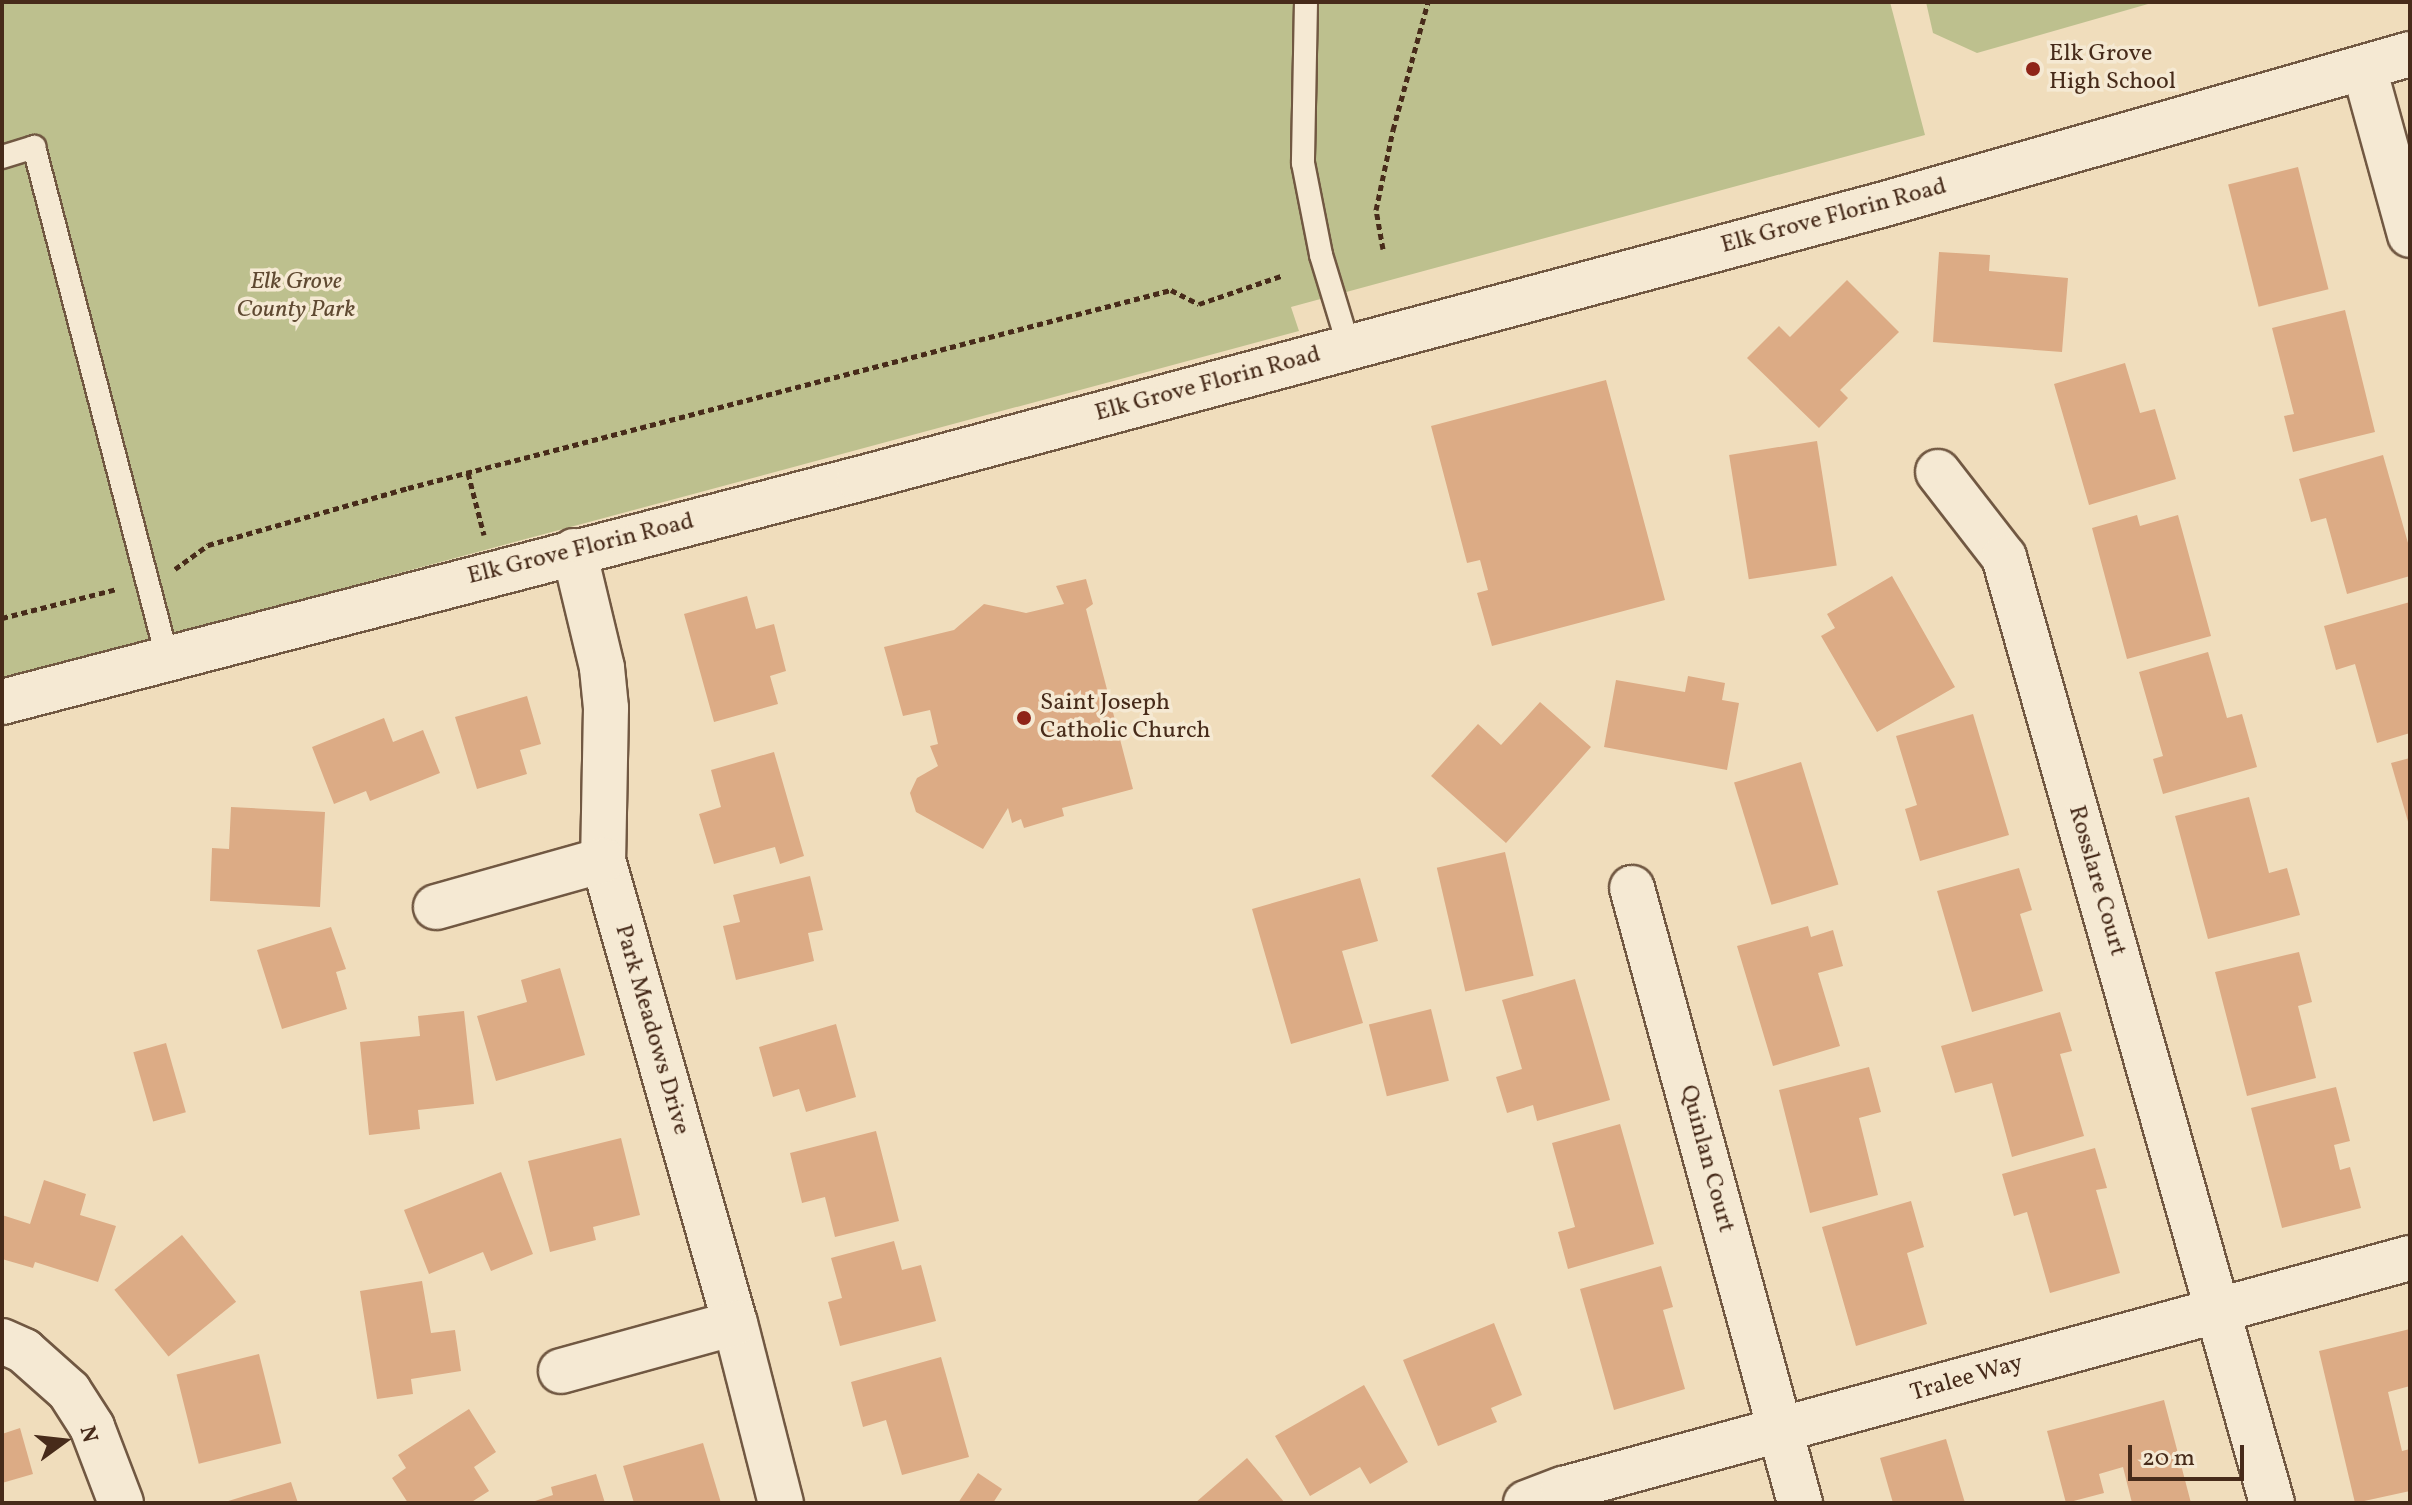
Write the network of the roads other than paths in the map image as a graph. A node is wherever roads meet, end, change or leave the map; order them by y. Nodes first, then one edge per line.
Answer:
1 (1306, 2) edge
2 (2410, 54) edge
3 (2364, 68) junction
4 (2, 157) edge
5 (2410, 235) edge
6 (1349, 347) junction
7 (1938, 472) dead end
8 (574, 551) junction
9 (167, 657) junction
10 (2, 702) edge
11 (603, 860) junction
12 (1632, 888) dead end
13 (436, 907) dead end
14 (2410, 1258) edge
15 (2217, 1309) junction
16 (735, 1323) junction
17 (2, 1341) edge
18 (561, 1371) dead end
19 (1780, 1431) junction
20 (121, 1503) edge
21 (781, 1503) edge
22 (1526, 1503) edge
23 (1800, 1503) edge
24 (2272, 1503) edge

1 - 6 lane
2 - 3 street, Elk Grove Florin Road
3 - 5 street
3 - 6 street, Elk Grove Florin Road
4 - 9 lane
6 - 8 street, Elk Grove Florin Road
7 - 15 street, Rosslare Court
8 - 9 street, Elk Grove Florin Road
8 - 11 street, Park Meadows Drive
9 - 10 street, Elk Grove Florin Road
11 - 13 street
11 - 16 street, Park Meadows Drive
12 - 19 street, Quinlan Court
14 - 15 street, Tralee Way
15 - 19 street, Tralee Way
15 - 24 street, Rosslare Court
16 - 18 street
16 - 21 street, Park Meadows Drive
17 - 20 street
19 - 22 street, Tralee Way
19 - 23 street, Quinlan Court

